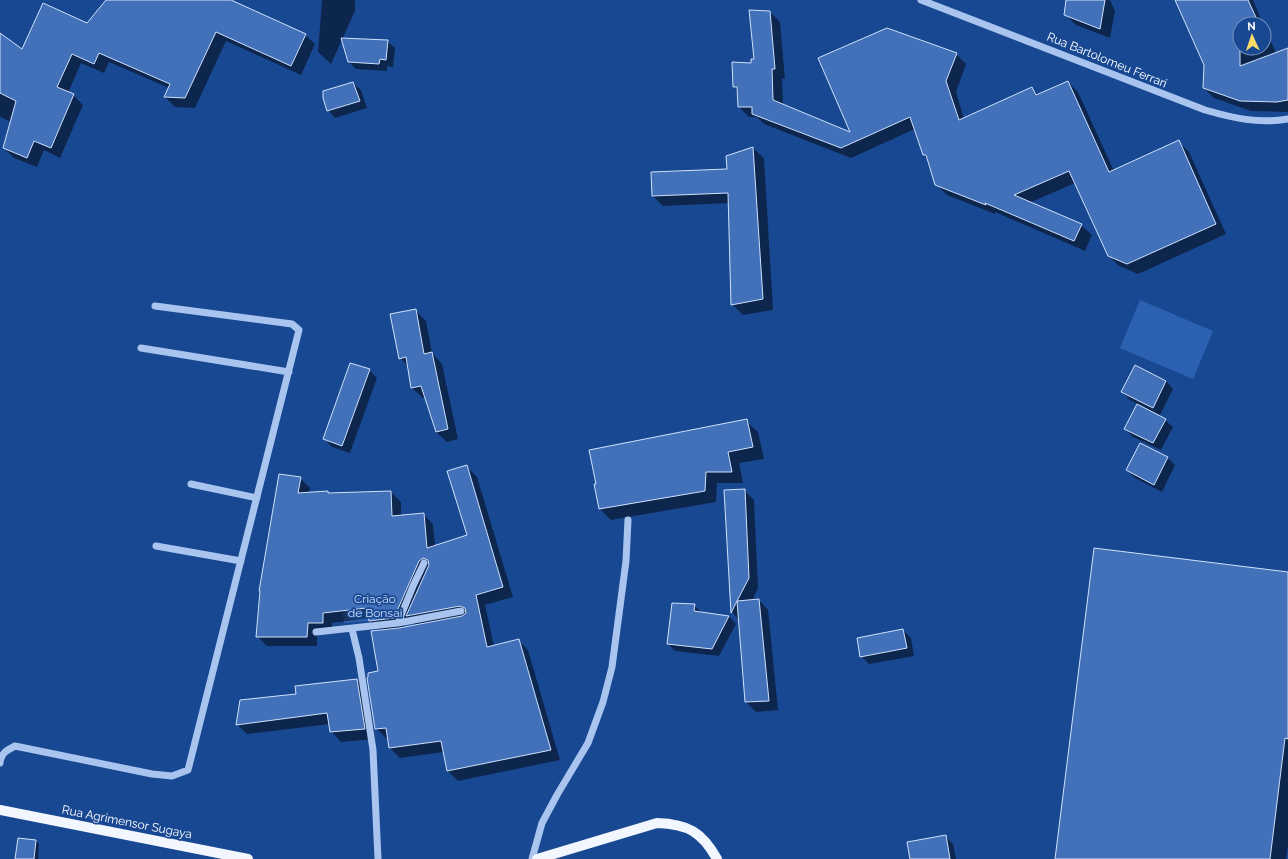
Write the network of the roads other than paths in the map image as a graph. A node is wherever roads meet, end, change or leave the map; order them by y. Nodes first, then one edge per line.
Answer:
1 (921, 0) edge
2 (1288, 119) edge
3 (155, 306) dead end
4 (142, 348) dead end
5 (289, 372) junction
6 (191, 484) dead end
7 (257, 498) junction
8 (628, 520) dead end
9 (156, 546) dead end
10 (241, 561) junction
11 (424, 563) dead end
12 (461, 610) dead end
13 (398, 623) junction
14 (352, 628) junction
15 (316, 632) dead end
16 (0, 763) edge
17 (0, 810) edge
18 (248, 859) edge
19 (378, 859) edge
20 (532, 859) edge
21 (537, 859) edge
22 (717, 859) edge

1 - 2 street, Rua Bartolomeu Ferrari
3 - 5 street
4 - 5 street
5 - 7 street
6 - 7 street
7 - 10 street
8 - 20 street
9 - 10 street
10 - 16 street
11 - 13 street
12 - 13 street
13 - 14 street
14 - 15 street
14 - 19 street
17 - 18 main road, Rua Agrimensor Sugaya
21 - 22 main road

